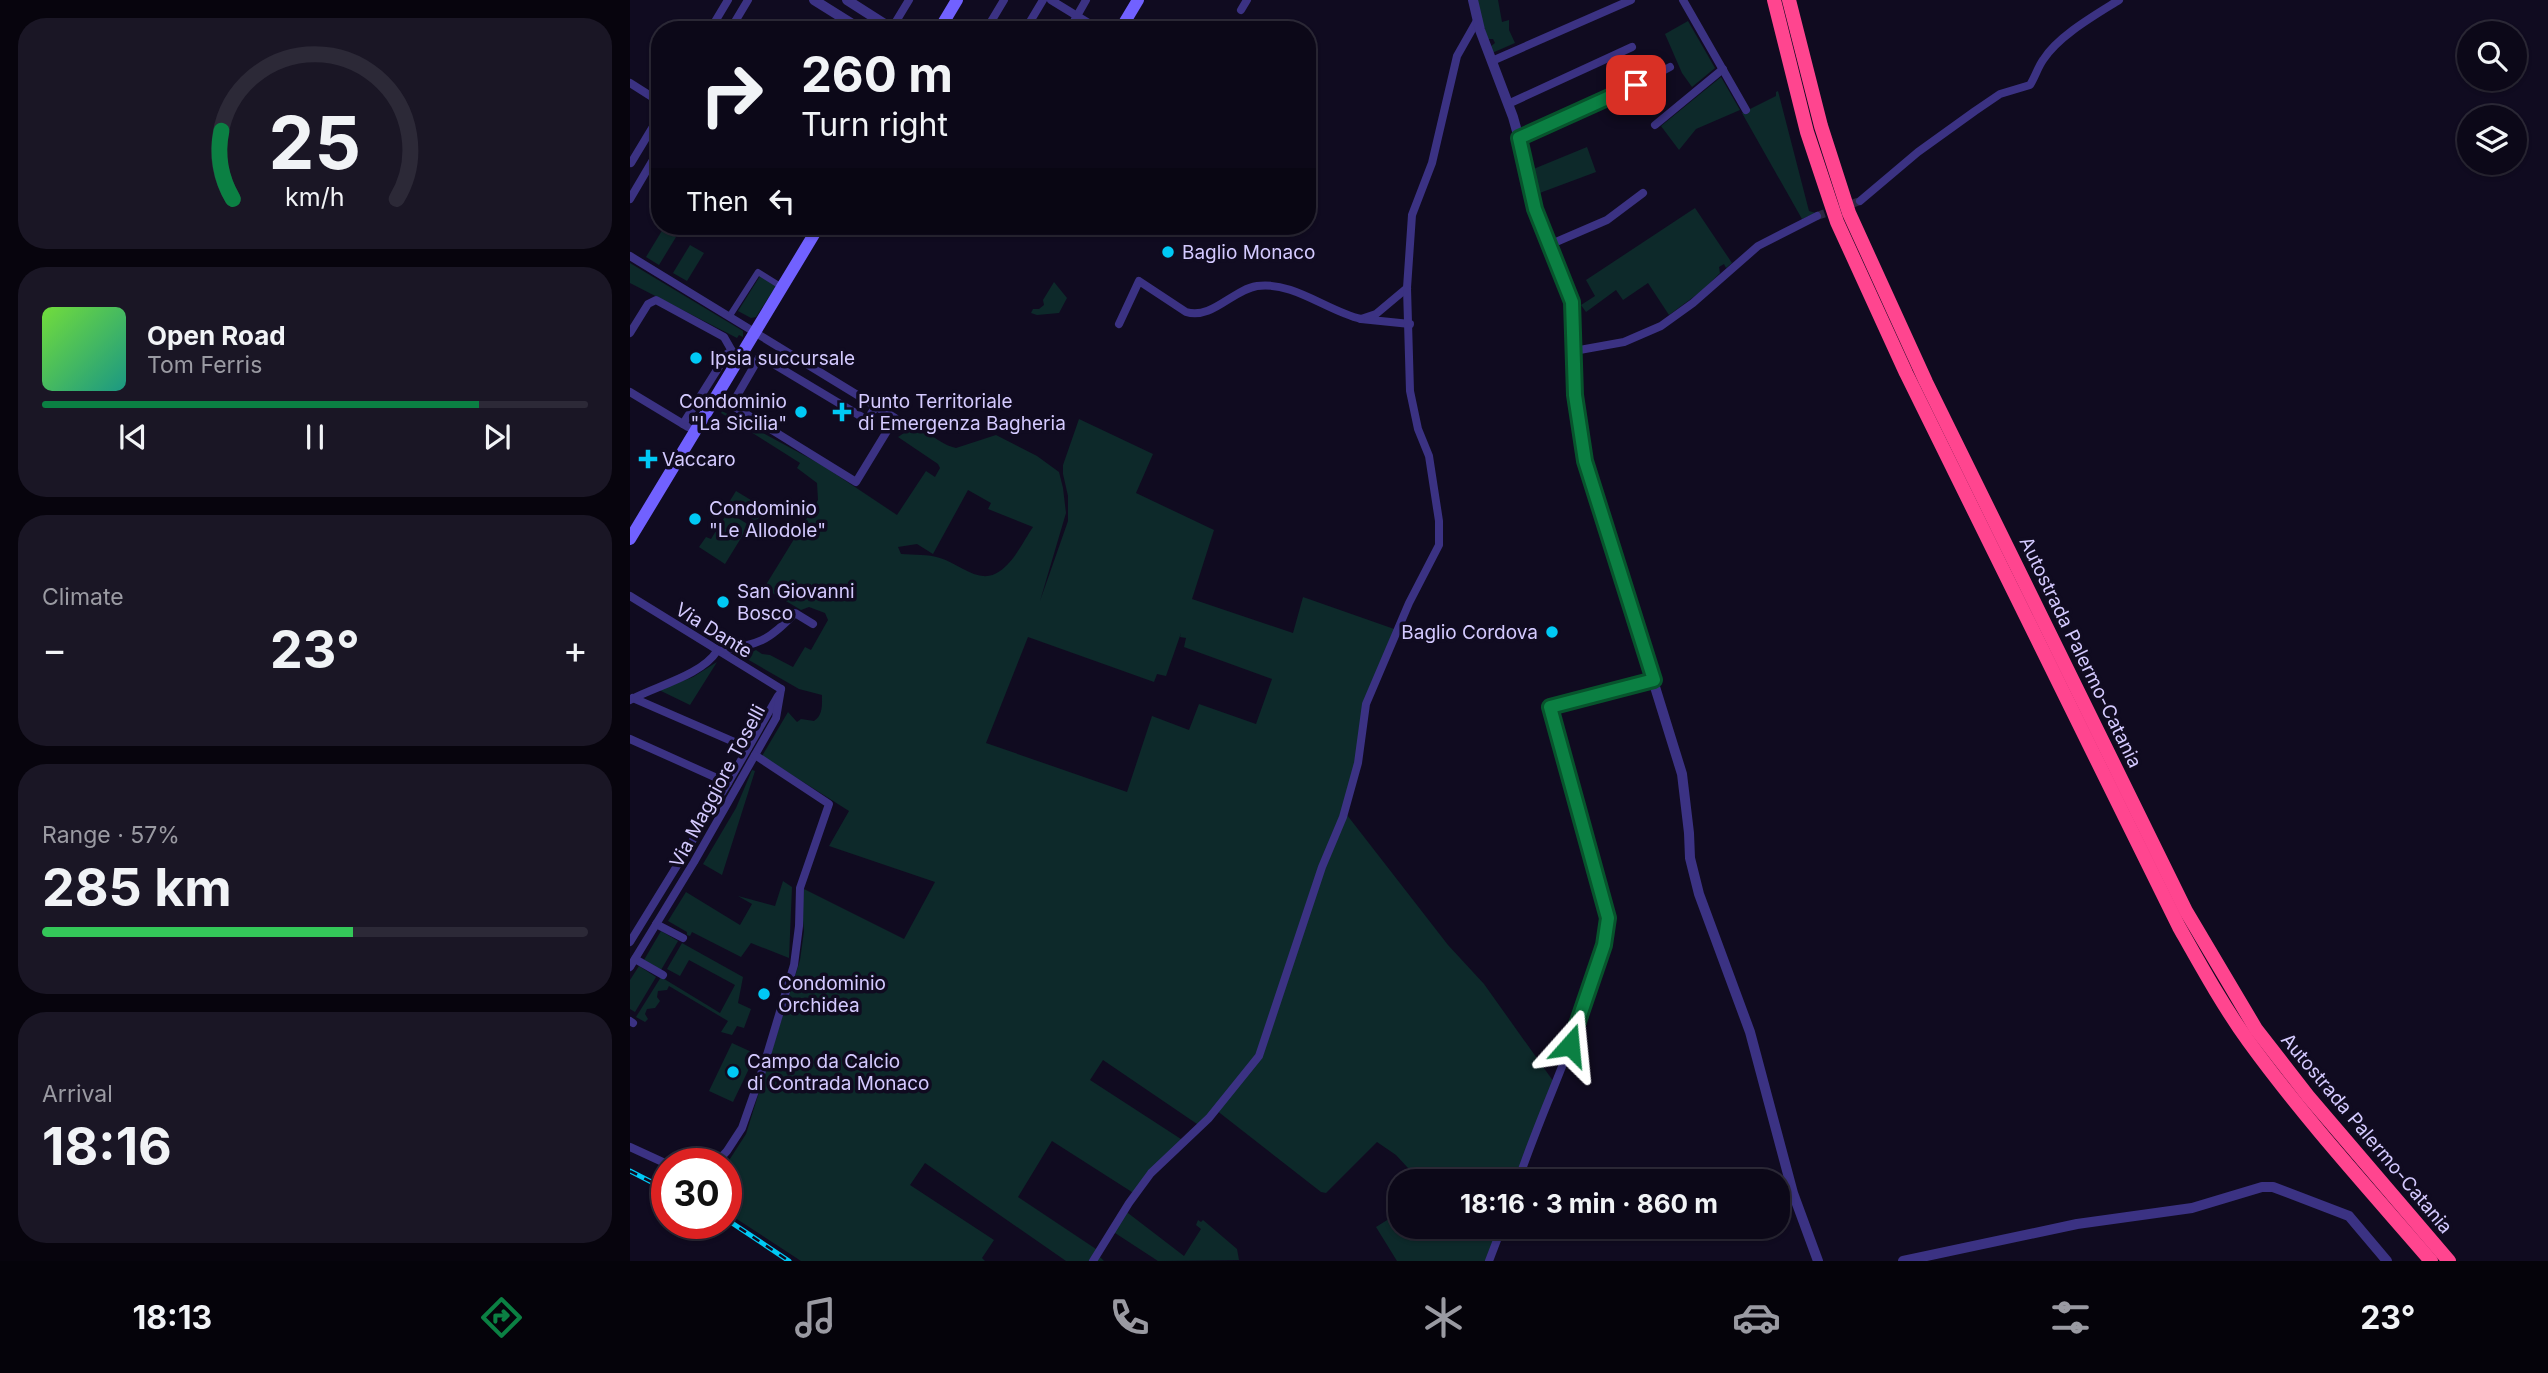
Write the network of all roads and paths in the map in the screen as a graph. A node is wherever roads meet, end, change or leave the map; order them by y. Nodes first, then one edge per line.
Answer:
1 (729, 0) edge
2 (748, 0) edge
3 (814, 0) edge
4 (847, 0) edge
5 (909, 0) edge
6 (957, 0) edge
7 (1004, 0) edge
8 (1043, 0) edge
9 (1051, 0) edge
10 (1086, 0) edge
11 (1138, 0) edge
12 (1248, 0) edge
13 (1474, 0) edge
14 (1631, 0) edge
15 (1683, 0) edge
16 (1774, 0) edge
17 (1789, 0) edge
18 (2119, 0) edge
19 (829, 4) edge
20 (1241, 10) dead end
21 (1077, 16) junction
22 (1478, 19) junction
23 (716, 21) edge
24 (735, 21) edge
25 (851, 21) edge
26 (880, 21) edge
27 (897, 21) edge
28 (944, 21) edge
29 (991, 21) edge
30 (1030, 21) edge
31 (1074, 21) edge
32 (1085, 21) edge
33 (1125, 21) edge
34 (1632, 47) dead end
35 (1492, 61) junction
36 (1670, 67) dead end
37 (1723, 69) junction
38 (630, 83) edge
39 (651, 96) edge
40 (1508, 104) junction
41 (1746, 110) dead end
42 (1655, 125) dead end
43 (651, 129) edge
44 (1519, 138) junction
45 (651, 162) edge
46 (630, 163) edge
47 (645, 172) junction
48 (1643, 193) dead end
49 (630, 199) edge
50 (1860, 201) tunnel mouth
51 (1816, 216) tunnel mouth
52 (814, 235) edge
53 (1549, 245) junction
54 (630, 256) edge
55 (782, 287) junction
56 (1408, 288) junction
57 (1381, 310) junction
58 (729, 317) junction
59 (1361, 319) junction
60 (1119, 324) dead end
61 (1389, 324) junction
62 (1410, 324) junction
63 (754, 332) junction
64 (630, 333) edge
65 (1573, 351) junction
66 (736, 353) junction
67 (793, 356) junction
68 (784, 370) junction
69 (630, 392) edge
70 (853, 392) junction
71 (715, 398) junction
72 (731, 406) junction
73 (844, 406) junction
74 (876, 406) junction
75 (689, 428) junction
76 (630, 539) edge
77 (630, 596) edge
78 (813, 624) dead end
79 (717, 651) junction
80 (1654, 680) junction
81 (781, 690) joint
82 (631, 699) edge
83 (630, 739) edge
84 (751, 752) junction
85 (728, 783) junction
86 (656, 924) junction
87 (682, 938) dead end
88 (630, 942) edge
89 (635, 959) junction
90 (630, 967) edge
91 (663, 975) dead end
92 (630, 1147) edge
93 (729, 1148) edge
94 (651, 1157) edge
95 (1522, 1169) edge
96 (1497, 1239) edge
97 (1093, 1261) edge
98 (1489, 1261) edge
99 (1818, 1261) edge
100 (1903, 1261) edge
101 (2387, 1261) edge
102 (2431, 1261) edge
103 (2449, 1261) edge

1 - 23 street
2 - 24 street
3 - 19 street
4 - 26 street
5 - 27 street
6 - 28 main road
7 - 29 street
8 - 30 street
9 - 21 street
10 - 21 street
11 - 33 main road
12 - 20 street
13 - 22 street
14 - 35 street
15 - 37 street
16 - 102 highway, Autostrada Palermo-Catania
17 - 103 highway, Autostrada Palermo-Catania
18 - 50 street
19 - 25 street
21 - 31 street
21 - 32 street
22 - 35 street
22 - 56 street
34 - 40 street
35 - 40 street
36 - 44 street
37 - 41 street
37 - 42 street
38 - 39 street
40 - 44 street
43 - 46 street
44 - 53 street
45 - 47 street
46 - 47 street
47 - 49 street
48 - 53 street
51 - 65 street
52 - 55 main road
53 - 65 street
54 - 58 street
55 - 58 street
55 - 63 main road
56 - 57 street
56 - 62 street
57 - 59 street
57 - 61 street
58 - 63 street
59 - 60 street
59 - 61 street
61 - 62 street
62 - 97 street
63 - 66 main road
63 - 67 street
64 - 66 street
65 - 80 street
66 - 71 main road
66 - 75 street
67 - 68 street
67 - 70 street
68 - 72 street
68 - 73 street
69 - 75 street
70 - 73 street
70 - 74 street
71 - 72 street
71 - 75 main road
72 - 74 street
73 - 74 street
75 - 76 main road
77 - 79 street, Via Dante
78 - 79 street
79 - 81 street, Via Dante
79 - 82 street
80 - 95 street
80 - 99 street
81 - 84 street, Via Maggiore Toselli
82 - 84 street
83 - 85 street
84 - 85 street, Via Maggiore Toselli
84 - 86 street, Via Maggiore Toselli
84 - 93 street
85 - 88 street, Via Maggiore Toselli
86 - 87 street
86 - 89 street, Via Maggiore Toselli
89 - 90 street, Via Maggiore Toselli
89 - 91 street
92 - 94 street
96 - 98 street
100 - 101 street

